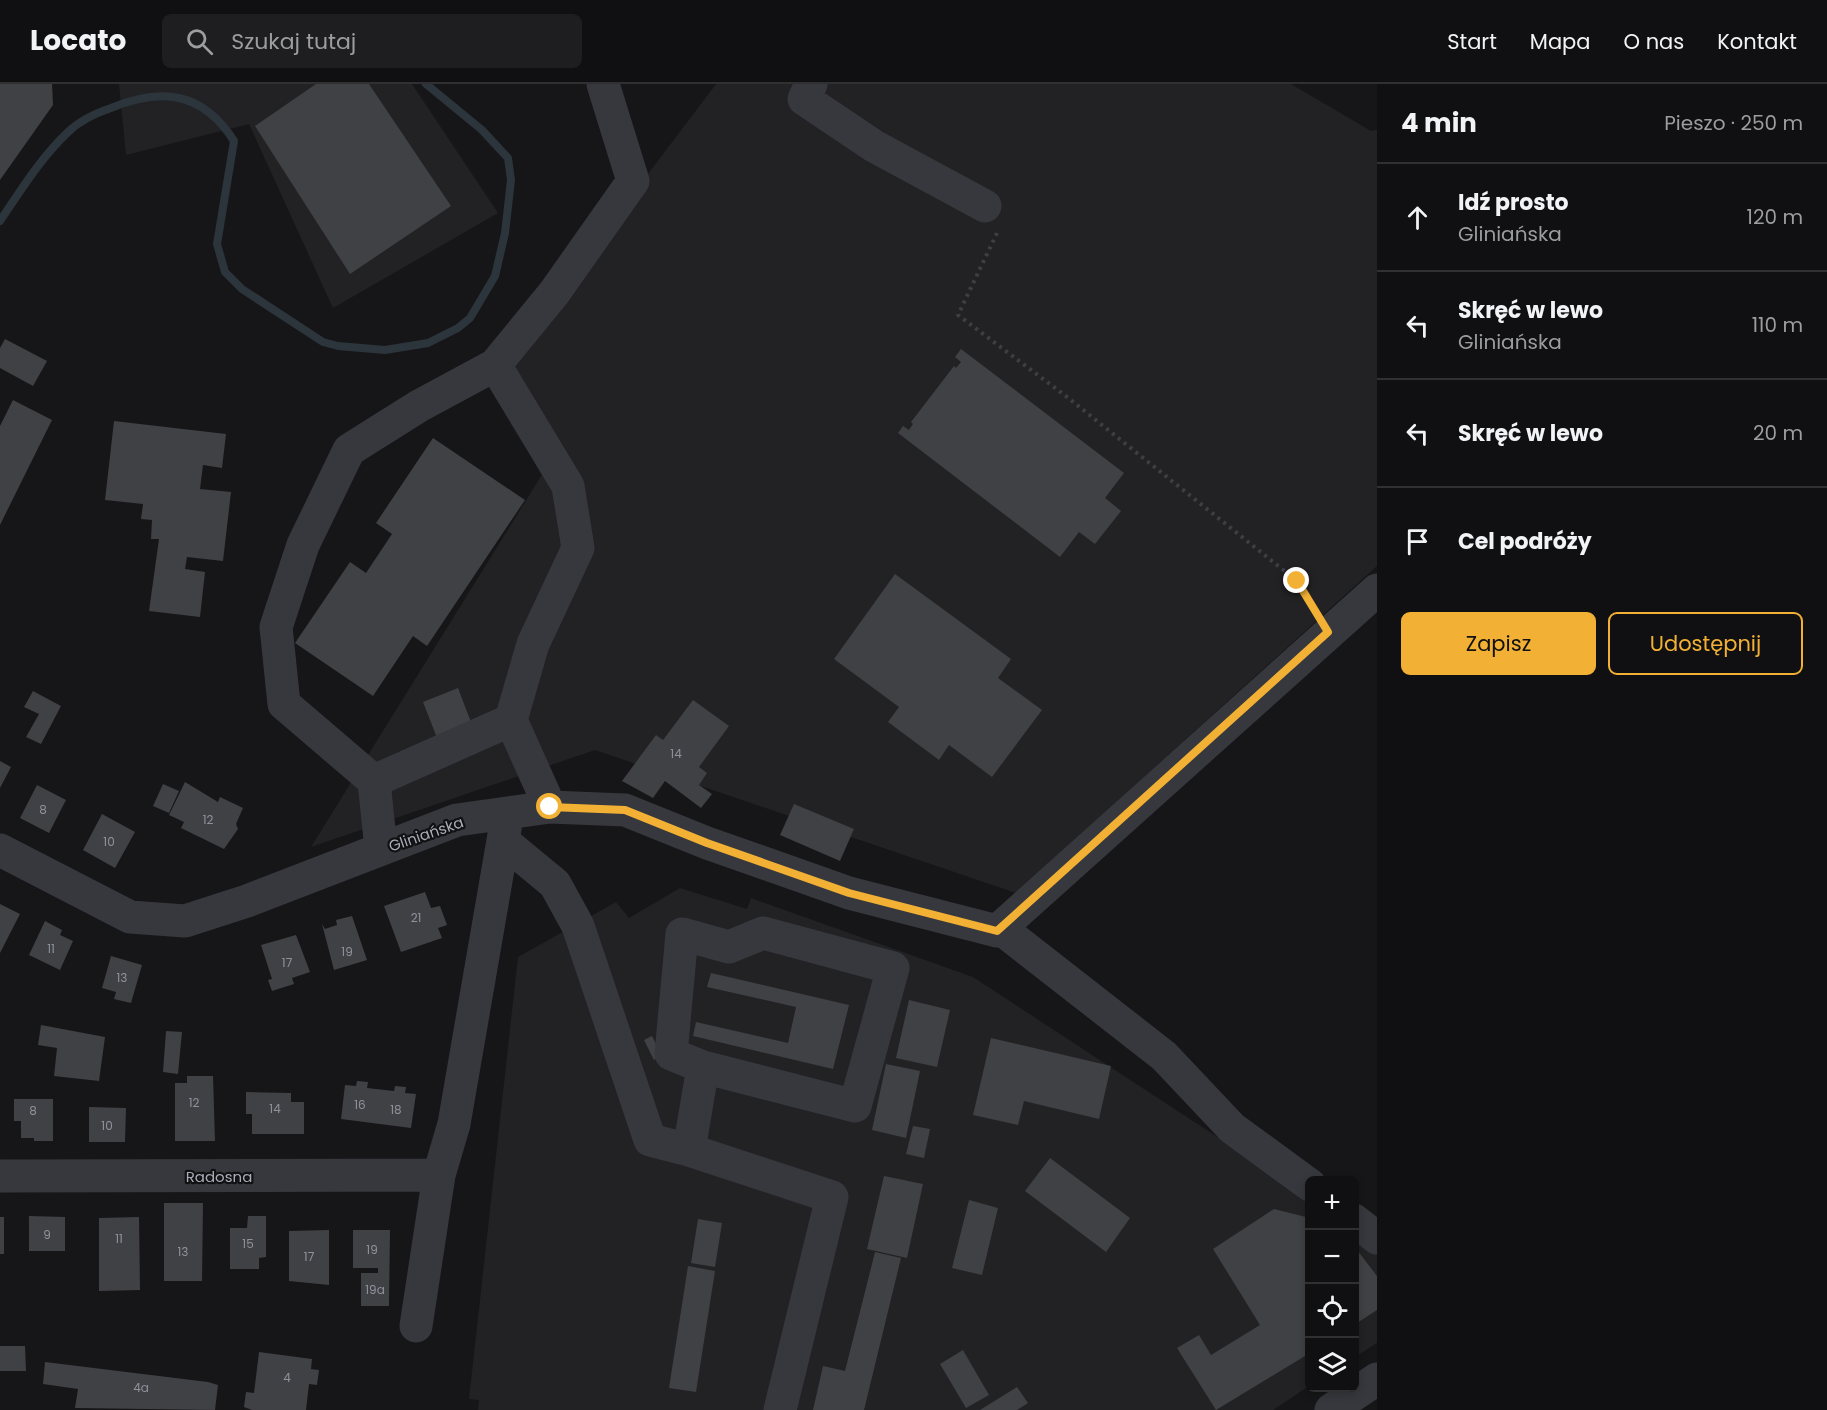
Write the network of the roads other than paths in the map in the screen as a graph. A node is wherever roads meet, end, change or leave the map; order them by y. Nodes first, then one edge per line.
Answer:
1 (603, 84) edge
2 (811, 84) edge
3 (985, 206) road end
4 (495, 365) junction
5 (1377, 590) edge
6 (511, 720) junction
7 (374, 781) junction
8 (550, 807) junction
9 (505, 828) junction
10 (381, 849) junction
11 (0, 850) edge
12 (1000, 928) junction
13 (703, 1067) junction
14 (689, 1150) junction
15 (439, 1175) junction
16 (0, 1176) edge
17 (1305, 1181) edge
18 (1359, 1224) edge
19 (1377, 1238) edge
20 (416, 1326) dead end
21 (1377, 1379) edge
22 (780, 1410) edge
23 (1331, 1410) edge

1 - 4 street
2 - 3 street
4 - 6 street
4 - 7 street
5 - 12 street
6 - 7 street
6 - 8 street
7 - 10 street
8 - 9 street, Gliniańska
8 - 12 street, Gliniańska
9 - 10 street, Gliniańska
9 - 14 street
9 - 15 street
10 - 11 street, Gliniańska
12 - 17 street
13 - 13 street
13 - 14 street
14 - 22 street
15 - 16 street, Radosna
15 - 20 street
18 - 19 street
21 - 23 street

